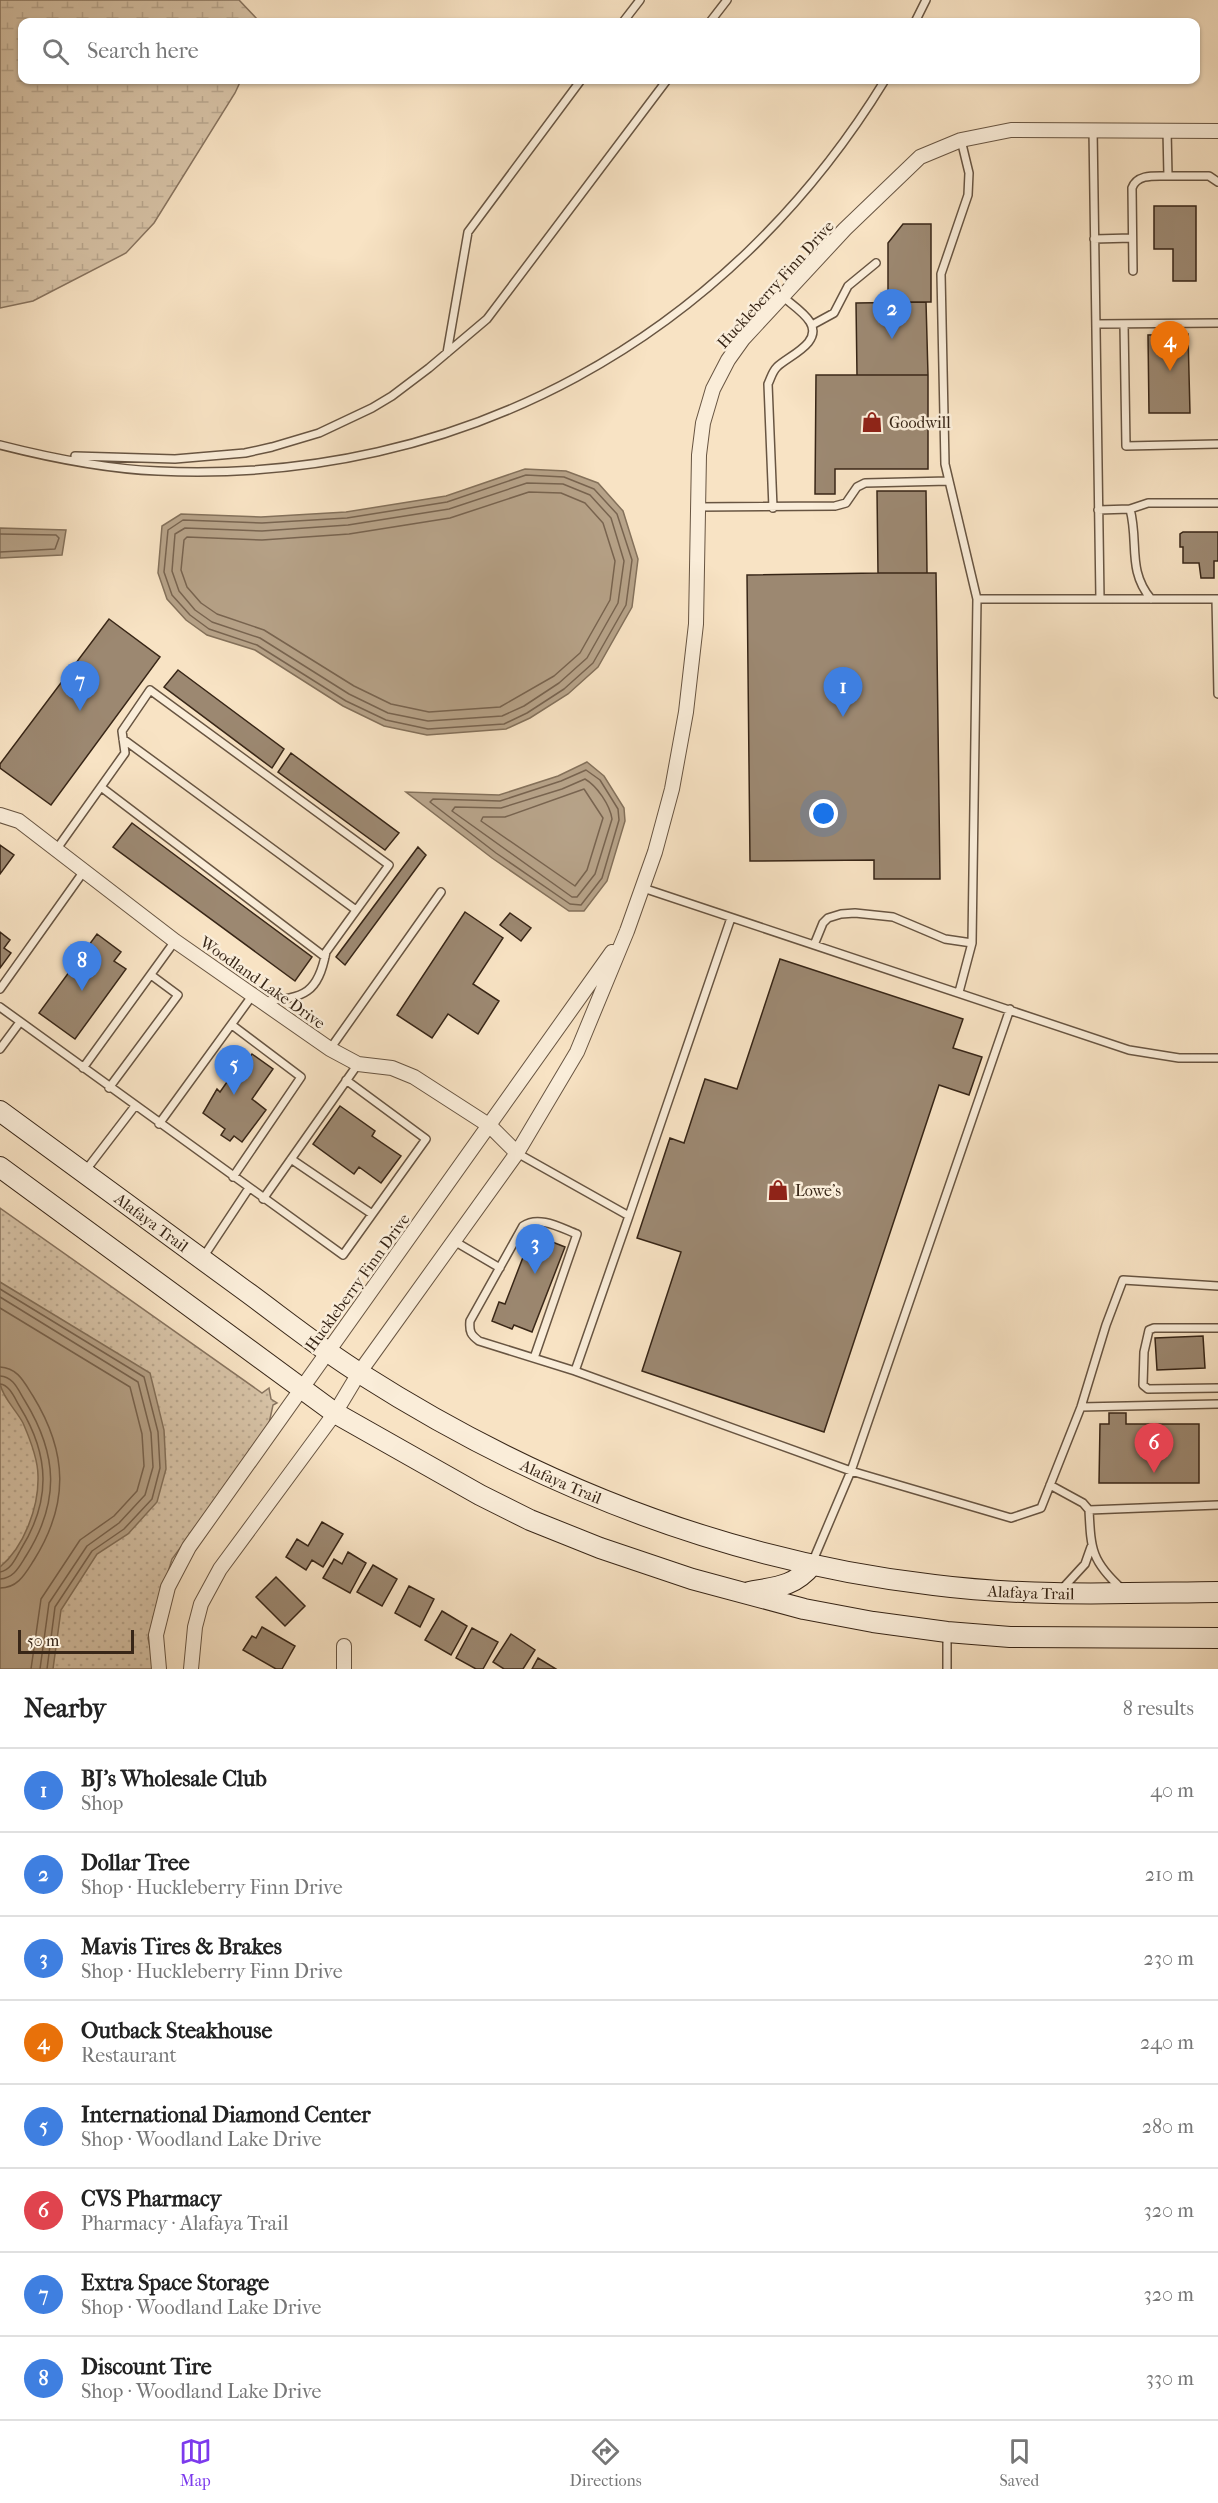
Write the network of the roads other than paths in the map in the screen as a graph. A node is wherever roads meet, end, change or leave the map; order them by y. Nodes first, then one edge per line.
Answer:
1 (640, 0) edge
2 (726, 0) edge
3 (926, 0) edge
4 (626, 18) edge
5 (713, 18) edge
6 (917, 18) edge
7 (578, 84) edge
8 (664, 84) edge
9 (882, 84) edge
10 (1093, 129) junction
11 (1167, 130) junction
12 (1218, 131) edge
13 (961, 140) junction
14 (1168, 176) junction
15 (1218, 182) edge
16 (1132, 238) junction
17 (1094, 239) junction
18 (876, 263) dead end
19 (1133, 271) dead end
20 (782, 296) junction
21 (1218, 323) edge
22 (1096, 324) junction
23 (1124, 324) junction
24 (812, 325) junction
25 (447, 353) junction
26 (1218, 444) edge
27 (0, 445) edge
28 (48, 455) junction
29 (949, 482) junction
30 (1218, 502) edge
31 (698, 507) junction
32 (773, 508) junction
33 (1130, 509) junction
34 (1098, 510) junction
35 (977, 599) junction
36 (1100, 599) junction
37 (1151, 599) junction
38 (1217, 599) edge
39 (1218, 694) edge
40 (123, 739) junction
41 (101, 787) junction
42 (0, 815) edge
43 (56, 850) junction
44 (84, 871) junction
45 (643, 888) junction
46 (441, 892) dead end
47 (356, 910) junction
48 (731, 918) junction
49 (627, 931) junction
50 (175, 941) junction
51 (972, 943) junction
52 (814, 945) junction
53 (325, 957) junction
54 (151, 975) junction
55 (0, 989) edge
56 (959, 992) junction
57 (256, 999) junction
58 (0, 1006) edge
59 (1010, 1009) junction
60 (20, 1022) junction
61 (232, 1024) junction
62 (0, 1049) edge
63 (330, 1049) junction
64 (1218, 1058) edge
65 (358, 1064) junction
66 (82, 1068) junction
67 (346, 1080) junction
68 (110, 1088) junction
69 (135, 1106) junction
70 (0, 1111) edge
71 (159, 1124) junction
72 (490, 1126) junction
73 (517, 1153) junction
74 (291, 1159) junction
75 (0, 1167) edge
76 (84, 1172) junction
77 (233, 1177) junction
78 (249, 1188) junction
79 (263, 1199) junction
80 (372, 1214) junction
81 (629, 1216) junction
82 (454, 1241) junction
83 (202, 1259) junction
84 (500, 1268) junction
85 (1218, 1286) edge
86 (1218, 1328) edge
87 (327, 1351) junction
88 (534, 1358) junction
89 (575, 1371) junction
90 (359, 1373) junction
91 (302, 1387) junction
92 (1218, 1388) edge
93 (1218, 1404) edge
94 (1081, 1407) junction
95 (335, 1413) junction
96 (850, 1471) junction
97 (1050, 1485) junction
98 (1218, 1505) edge
99 (1089, 1510) junction
100 (1091, 1547) junction
101 (812, 1565) junction
102 (1218, 1592) edge
103 (747, 1593) junction
104 (1058, 1593) junction
105 (1126, 1593) junction
106 (947, 1632) junction
107 (1218, 1638) edge
108 (344, 1647) dead end
109 (159, 1669) edge
110 (191, 1669) edge
111 (344, 1669) edge
112 (947, 1669) edge

1 - 4 lane
2 - 5 lane
3 - 6 lane
7 - 25 lane
8 - 25 lane
9 - 28 lane
10 - 11 street, Huckleberry Finn Drive
10 - 13 street, Huckleberry Finn Drive
10 - 17 lane
11 - 12 street, Huckleberry Finn Drive
11 - 14 lane
13 - 20 street, Huckleberry Finn Drive
13 - 29 lane
14 - 15 lane
14 - 16 lane
16 - 17 lane
16 - 19 lane
17 - 22 lane
18 - 24 lane
20 - 24 lane
20 - 31 street, Huckleberry Finn Drive
21 - 23 lane
22 - 23 lane
22 - 34 lane
23 - 26 lane
24 - 32 lane
25 - 28 lane
27 - 28 lane
29 - 32 lane
29 - 35 lane
30 - 33 lane
31 - 32 lane
31 - 45 street, Huckleberry Finn Drive
33 - 34 lane
33 - 37 lane
34 - 36 lane
35 - 36 lane
35 - 51 lane
36 - 37 lane
37 - 38 lane
38 - 39 lane
40 - 41 lane
40 - 47 lane
40 - 47 lane
41 - 43 lane
41 - 53 lane
42 - 43 street, Woodland Lake Drive
43 - 44 street, Woodland Lake Drive
44 - 50 street, Woodland Lake Drive
44 - 55 lane
45 - 48 lane
45 - 49 street, Huckleberry Finn Drive
46 - 63 lane
47 - 53 lane
48 - 52 lane
48 - 81 lane
49 - 72 street, Huckleberry Finn Drive
49 - 73 street, Huckleberry Finn Drive
50 - 54 lane
50 - 57 street, Woodland Lake Drive
51 - 52 lane
51 - 56 lane
52 - 56 lane
53 - 57 lane
54 - 66 lane
54 - 68 lane
56 - 59 lane
57 - 61 lane
57 - 63 street, Woodland Lake Drive
58 - 60 lane
59 - 64 lane
59 - 96 lane
60 - 62 lane
60 - 66 lane
61 - 71 lane
61 - 77 lane
63 - 65 street, Woodland Lake Drive
65 - 67 lane
65 - 72 street, Woodland Lake Drive
66 - 68 lane
67 - 74 lane
67 - 80 lane
68 - 69 lane
69 - 71 lane
69 - 76 lane
70 - 76 main road, Alafaya Trail
71 - 77 lane
72 - 73 street, Woodland Lake Drive
72 - 87 street, Huckleberry Finn Drive
73 - 81 lane
73 - 82 street, Huckleberry Finn Drive
74 - 79 lane
74 - 80 lane
75 - 91 main road
76 - 83 main road, Alafaya Trail
77 - 78 lane
78 - 79 lane
78 - 83 lane
79 - 80 lane
81 - 89 lane
82 - 84 lane
82 - 90 street, Huckleberry Finn Drive
83 - 87 main road, Alafaya Trail
84 - 88 lane
84 - 88 lane
85 - 94 lane
86 - 92 lane
87 - 90 main road, Alafaya Trail
87 - 91 street, Huckleberry Finn Drive
88 - 89 lane
89 - 96 lane
90 - 95 street, Huckleberry Finn Drive
90 - 101 main road, Alafaya Trail
91 - 95 main road
91 - 109 street, Huckleberry Finn Drive
93 - 94 lane
94 - 97 lane
95 - 103 main road
95 - 110 street, Huckleberry Finn Drive
96 - 97 lane
96 - 101 lane
97 - 99 lane
98 - 99 lane
99 - 100 lane
100 - 104 lane
100 - 105 lane
101 - 103 main road
101 - 104 main road, Alafaya Trail
102 - 105 main road, Alafaya Trail
103 - 106 main road
104 - 105 main road, Alafaya Trail
106 - 107 main road
106 - 112 lane
108 - 111 street

